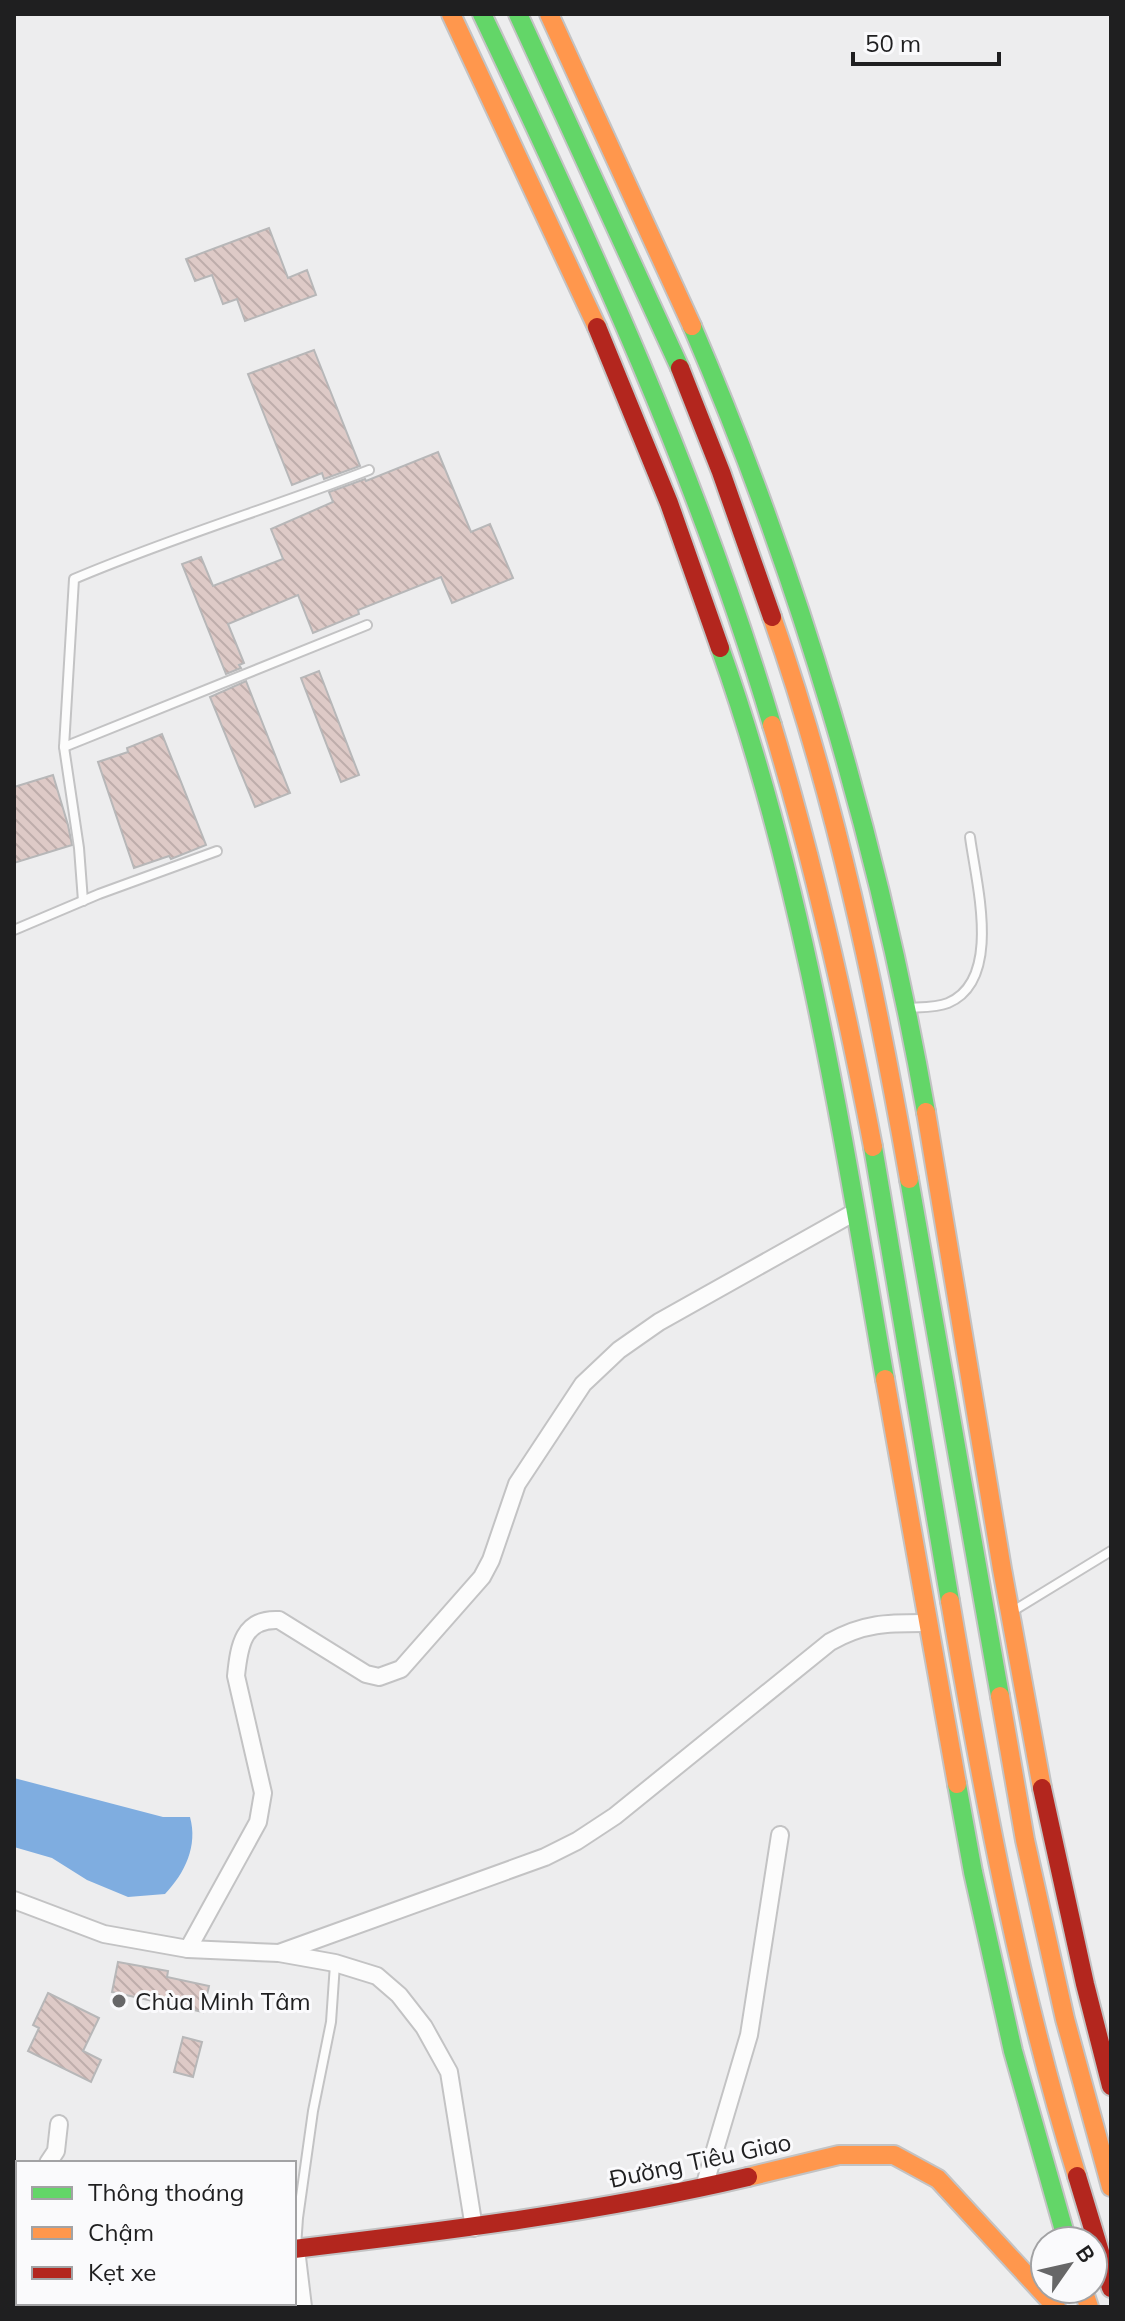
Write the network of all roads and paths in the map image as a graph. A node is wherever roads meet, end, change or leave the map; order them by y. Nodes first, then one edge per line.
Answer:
1 (451, 14) edge
2 (482, 14) edge
3 (518, 14) edge
4 (549, 14) edge
5 (369, 470) dead end
6 (367, 625) dead end
7 (64, 747) junction
8 (970, 837) dead end
9 (217, 851) dead end
10 (83, 901) junction
11 (14, 930) edge
12 (905, 1008) junction
13 (855, 1212) junction
14 (1111, 1551) edge
15 (1011, 1612) junction
16 (929, 1623) junction
17 (1023, 1679) junction
18 (997, 1683) junction
19 (966, 1687) junction
20 (941, 1690) junction
21 (780, 1835) dead end
22 (14, 1900) edge
23 (188, 1949) junction
24 (279, 1953) junction
25 (335, 1963) junction
26 (1111, 2086) edge
27 (59, 2124) dead end
28 (49, 2161) edge
29 (704, 2187) junction
30 (1111, 2187) edge
31 (1062, 2225) edge
32 (474, 2228) junction
33 (296, 2239) edge
34 (296, 2249) edge
35 (296, 2256) edge
36 (1111, 2288) edge
37 (303, 2307) edge
38 (1056, 2307) edge

1 - 13 street
2 - 19 street
3 - 18 street
4 - 12 street
5 - 7 lane
6 - 7 lane
7 - 10 lane
8 - 12 lane
9 - 10 lane
10 - 11 lane
12 - 15 street
13 - 16 street
13 - 23 street
14 - 15 lane
15 - 17 street
16 - 20 street
16 - 24 street
17 - 18 street
17 - 26 street
18 - 19 street
18 - 30 street
19 - 20 street
19 - 36 street
20 - 31 street
21 - 29 street
22 - 23 street
23 - 24 street
24 - 25 street
25 - 32 street
25 - 33 lane
27 - 28 street
29 - 32 street, Đường Tiêu Giao
29 - 38 street, Đường Tiêu Giao
32 - 34 street, Đường Tiêu Giao
35 - 37 street

